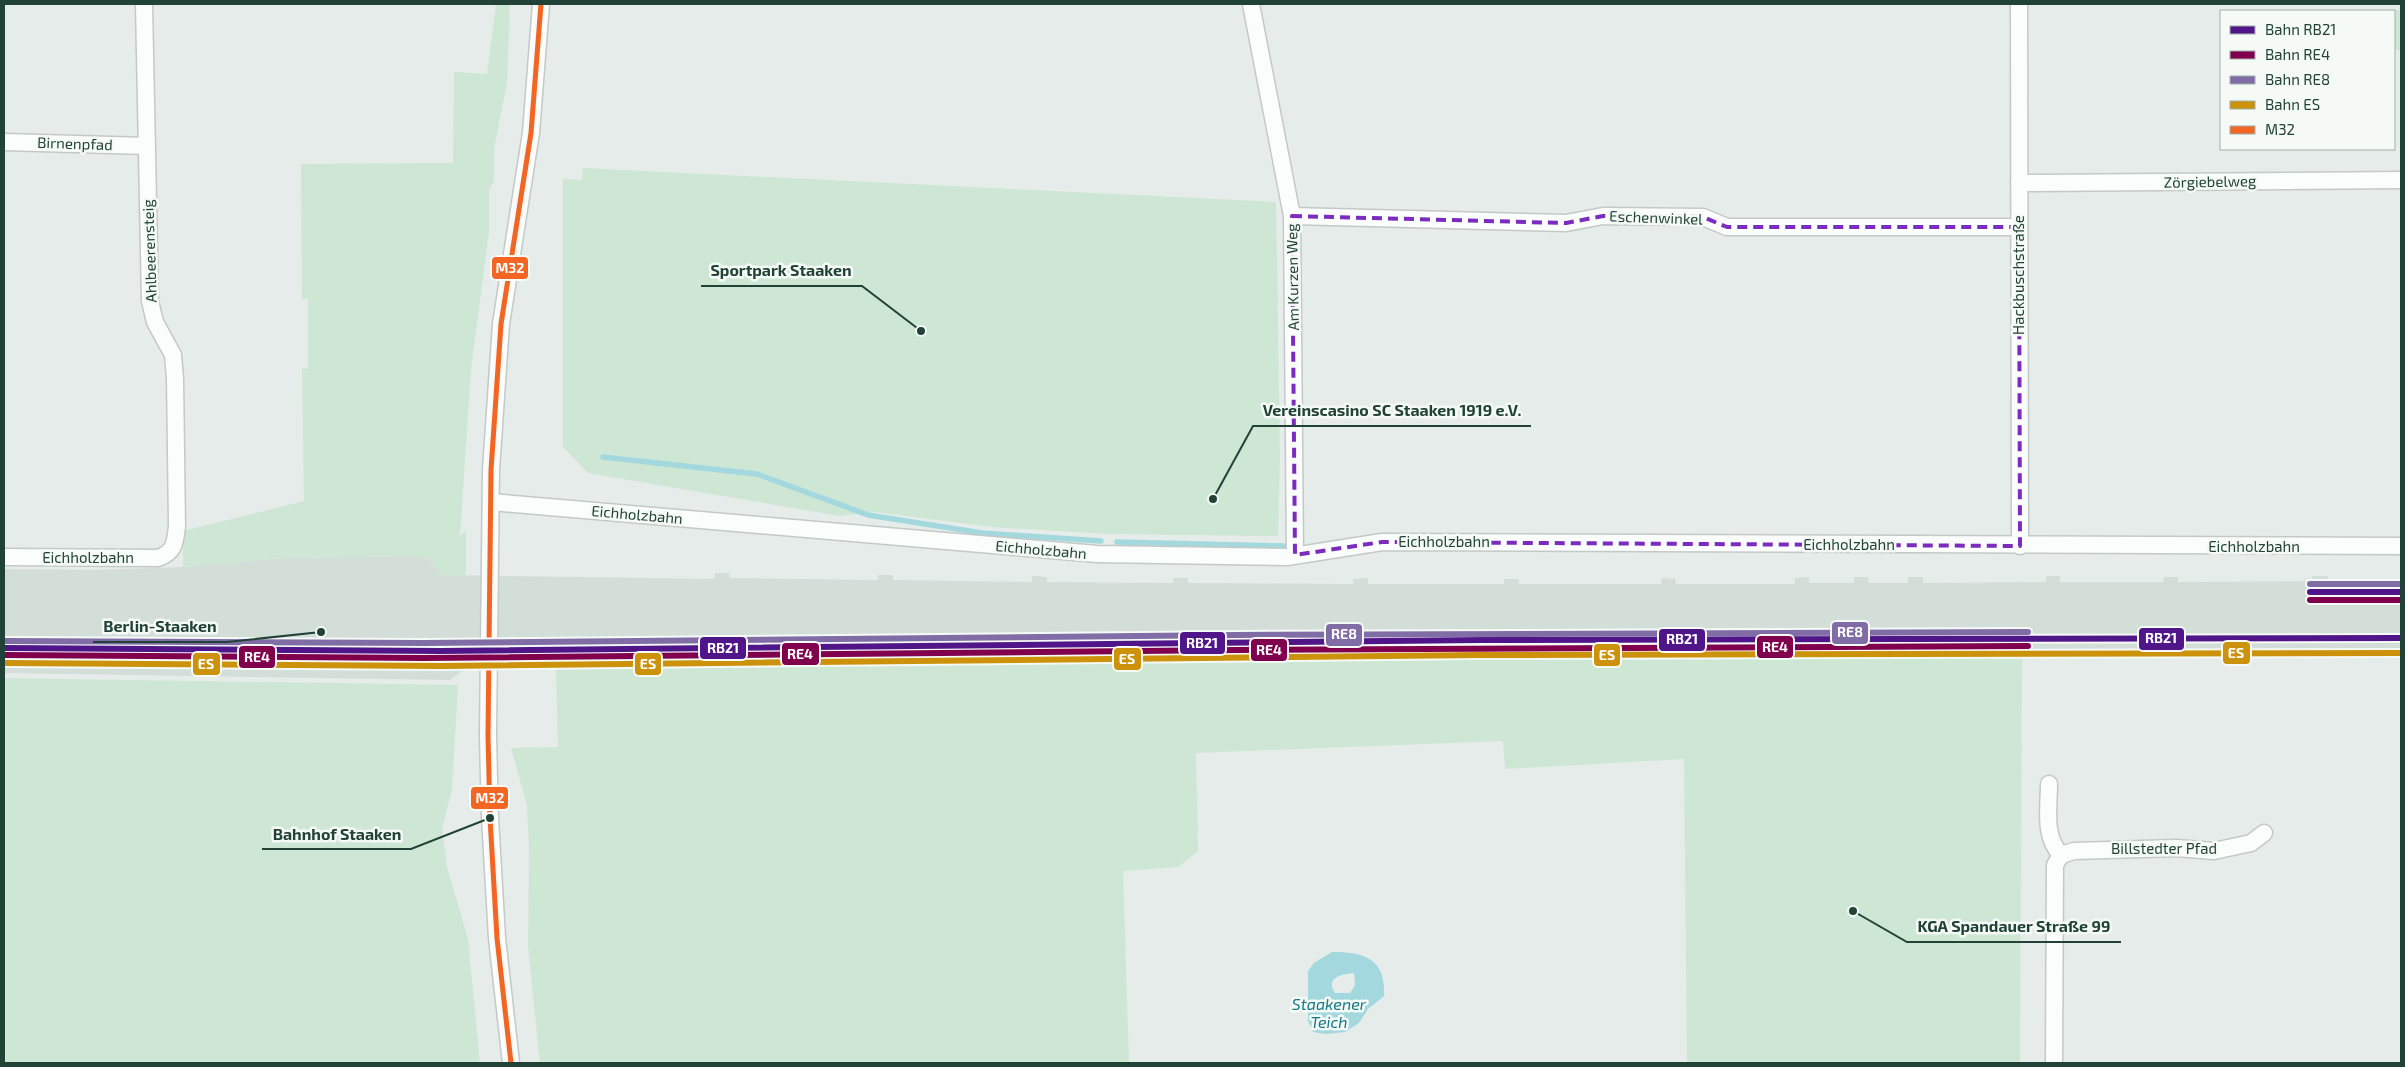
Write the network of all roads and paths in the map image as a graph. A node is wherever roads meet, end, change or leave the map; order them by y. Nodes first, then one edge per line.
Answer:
1 (144, 4) edge
2 (541, 4) edge
3 (1251, 4) edge
4 (2019, 4) edge
5 (4, 142) edge
6 (147, 146) junction
7 (2401, 180) edge
8 (2019, 183) junction
9 (1292, 216) junction
10 (2019, 226) junction
11 (491, 502) junction
12 (2020, 546) junction
13 (2401, 546) edge
14 (170, 552) joint
15 (1295, 555) junction
16 (4, 557) edge
17 (2049, 784) dead end
18 (2264, 833) dead end
19 (2061, 855) junction
20 (511, 1063) edge
21 (2054, 1063) edge

1 - 6 street, Ahlbeerensteig
2 - 11 street
3 - 9 street, Am Kurzen Weg
4 - 8 street, Hackbuschstraße
5 - 6 street, Birnenpfad
6 - 14 street, Ahlbeerensteig
7 - 8 street, Zörgiebelweg
8 - 10 street, Hackbuschstraße
9 - 10 street, Eschenwinkel
9 - 15 street, Am Kurzen Weg
10 - 12 street, Hackbuschstraße
11 - 15 street, Eichholzbahn
11 - 20 street
12 - 13 street, Eichholzbahn
12 - 15 street, Eichholzbahn
14 - 16 street, Eichholzbahn
17 - 19 street
18 - 19 street, Billstedter Pfad
19 - 21 street

